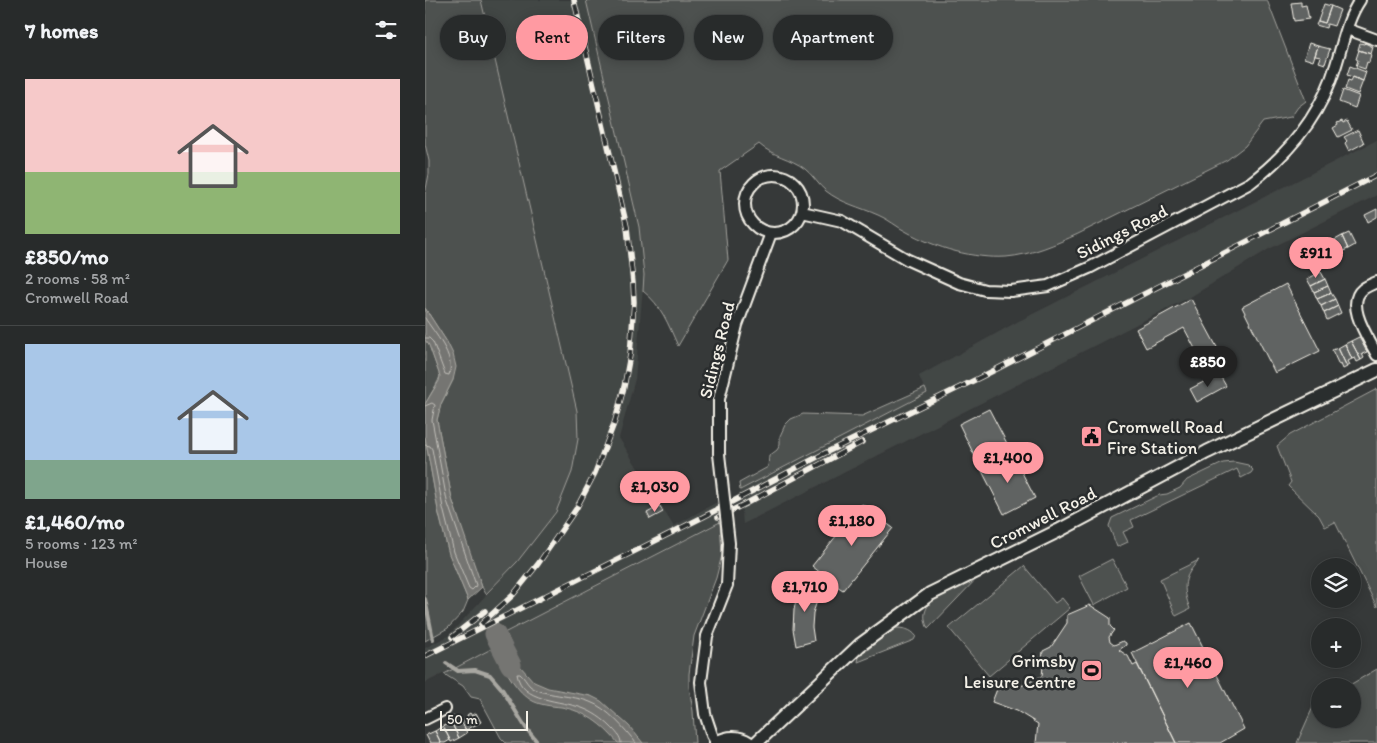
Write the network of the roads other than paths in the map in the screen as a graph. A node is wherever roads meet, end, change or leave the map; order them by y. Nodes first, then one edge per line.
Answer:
1 (1360, 0) edge
2 (1347, 29) junction
3 (1377, 40) edge
4 (802, 212) junction
5 (771, 233) junction
6 (1377, 282) edge
7 (1377, 355) edge
8 (1377, 370) edge
9 (445, 709) dead end
10 (425, 719) edge
11 (716, 743) edge
12 (749, 743) edge
13 (756, 743) edge

1 - 2 street, Sidings Road
2 - 3 street
2 - 4 street, Sidings Road
4 - 5 street
4 - 5 street
5 - 11 street, Sidings Road, bridge
6 - 7 street
8 - 13 street, Cromwell Road
9 - 10 street
11 - 12 street

